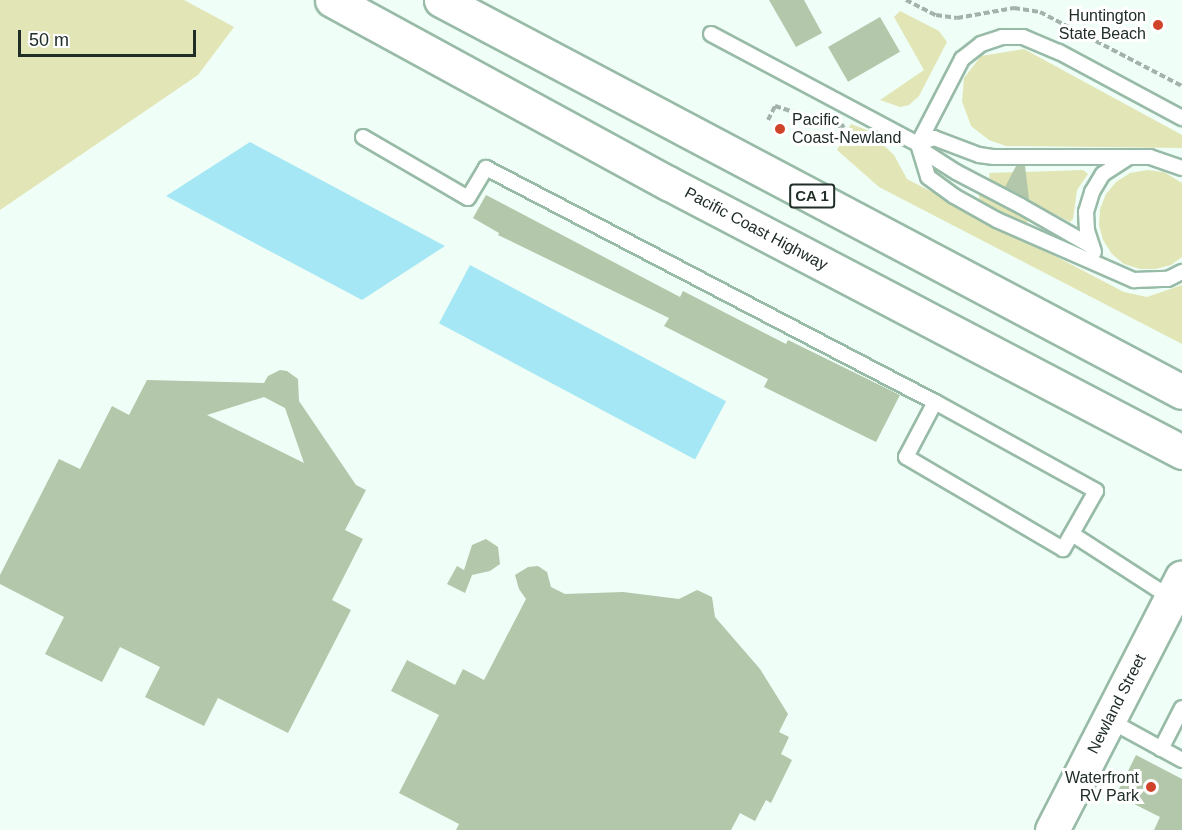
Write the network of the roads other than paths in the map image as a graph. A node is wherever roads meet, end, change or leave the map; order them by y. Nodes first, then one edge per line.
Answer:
1 (332, 0) edge
2 (441, 0) edge
3 (711, 34) dead end
4 (1182, 118) edge
5 (363, 136) dead end
6 (919, 146) junction
7 (1130, 157) junction
8 (1182, 168) edge
9 (1091, 246) junction
10 (1104, 267) junction
11 (1182, 272) edge
12 (1182, 392) edge
13 (935, 402) junction
14 (1182, 452) edge
15 (1072, 534) junction
16 (1177, 587) edge
17 (1182, 708) edge
18 (1109, 720) junction
19 (1161, 749) junction
20 (1182, 760) edge
21 (1052, 830) edge

1 - 14 main road, Pacific Coast Highway
2 - 12 main road, CA 1
3 - 6 lane
4 - 6 lane
5 - 13 lane
6 - 7 lane
6 - 9 lane
6 - 10 lane
7 - 8 lane
7 - 9 lane
9 - 10 lane
10 - 11 lane
13 - 15 lane
13 - 15 lane
15 - 16 lane
16 - 18 main road, Newland Street
17 - 19 lane
18 - 19 lane
18 - 21 main road, Newland Street
19 - 20 lane

